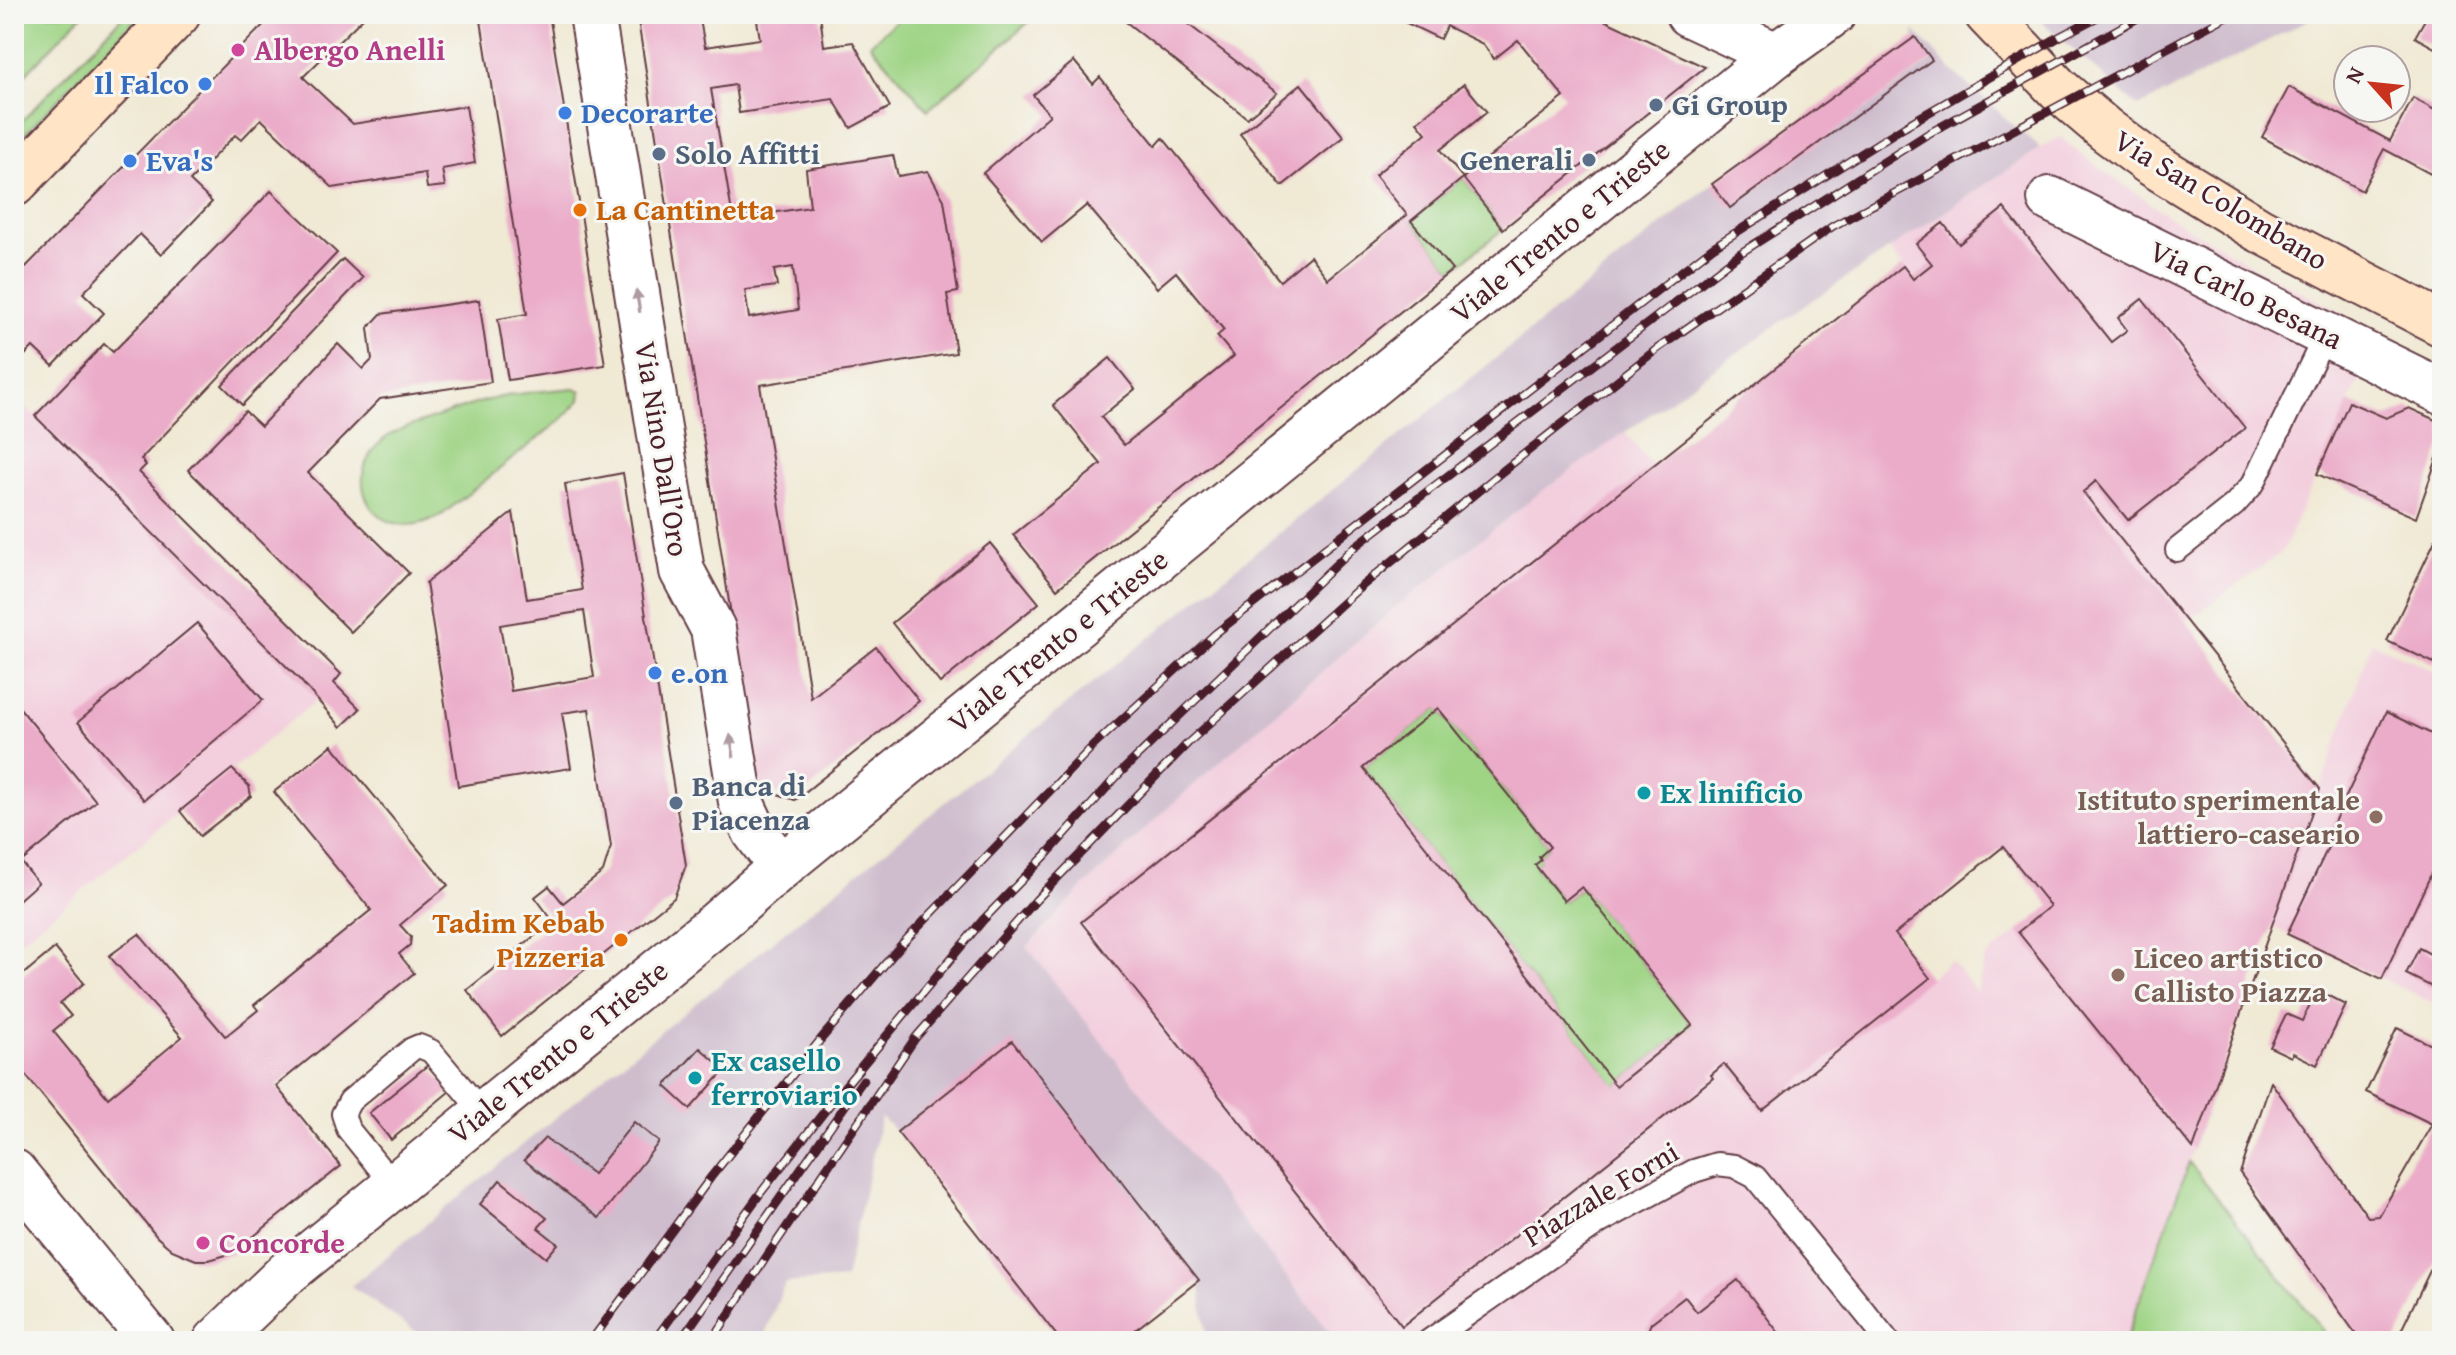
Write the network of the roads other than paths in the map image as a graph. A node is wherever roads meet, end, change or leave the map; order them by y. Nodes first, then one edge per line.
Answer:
1 (178, 14) edge
2 (592, 14) edge
3 (1688, 14) edge
4 (1833, 14) edge
5 (1987, 14) edge
6 (1776, 55) junction
7 (14, 184) edge
8 (2050, 199) dead end
9 (2442, 324) edge
10 (2326, 334) junction
11 (2442, 392) edge
12 (2177, 550) dead end
13 (781, 867) junction
14 (483, 1113) junction
15 (14, 1172) edge
16 (394, 1186) junction
17 (287, 1273) junction
18 (152, 1341) edge
19 (184, 1341) edge
20 (216, 1341) edge
21 (1429, 1341) edge
22 (1888, 1341) edge

1 - 7 street
13 -> 2 street, Via Nino Dall’Oro
3 - 6 street
4 - 6 street, Viale Trento e Trieste
5 - 9 street, Via San Colombano
6 - 13 street, Viale Trento e Trieste
8 - 10 street, Via Carlo Besana
10 - 11 street, Via Carlo Besana
10 - 12 lane
13 - 14 street, Viale Trento e Trieste
14 - 16 street, Viale Trento e Trieste
14 - 16 lane
15 - 18 street
16 - 17 street, Viale Trento e Trieste
17 - 19 street
17 - 20 street
21 - 22 lane, Piazzale Forni

